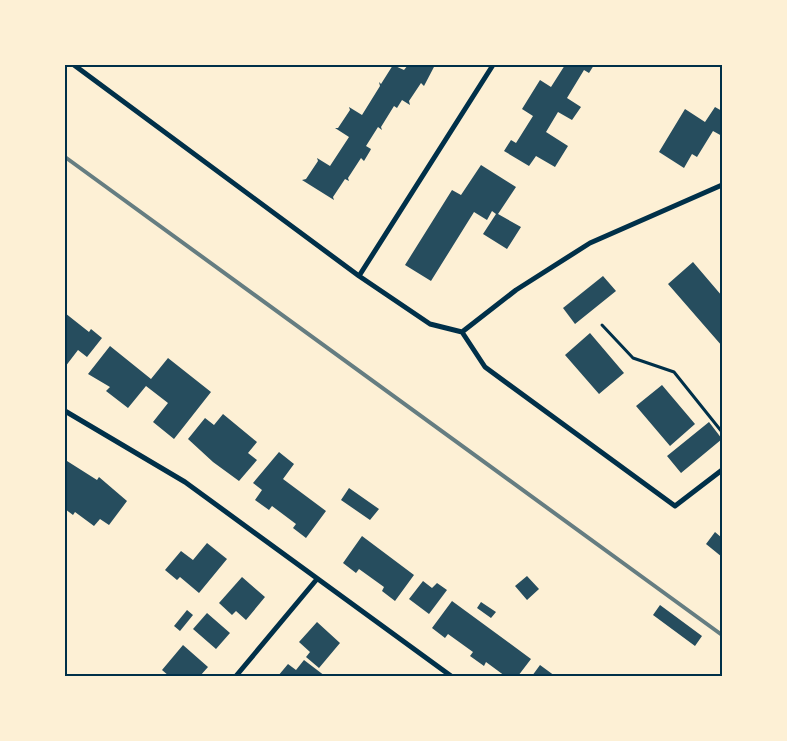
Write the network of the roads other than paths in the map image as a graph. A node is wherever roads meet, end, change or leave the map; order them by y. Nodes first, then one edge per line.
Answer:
1 (74, 65) edge
2 (493, 65) edge
3 (722, 185) edge
4 (359, 276) junction
5 (462, 332) junction
6 (65, 411) edge
7 (722, 470) edge
8 (317, 578) junction
9 (236, 676) edge
10 (451, 676) edge

1 - 4 street
2 - 4 street
3 - 5 street
4 - 5 street
5 - 7 street
6 - 8 street
8 - 9 street
8 - 10 street

